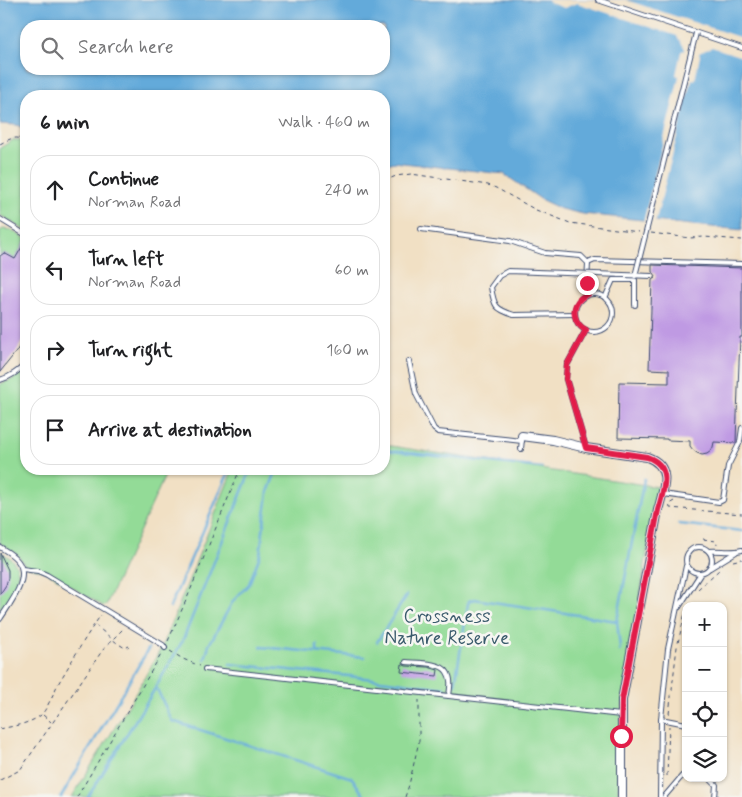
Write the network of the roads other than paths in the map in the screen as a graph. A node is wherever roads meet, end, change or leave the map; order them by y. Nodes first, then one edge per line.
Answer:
1 (598, 0) edge
2 (696, 33) junction
3 (742, 48) edge
4 (1, 221) edge
5 (421, 229) dead end
6 (20, 232) edge
7 (588, 263) junction
8 (742, 264) edge
9 (634, 276) junction
10 (652, 276) dead end
11 (588, 294) junction
12 (605, 298) junction
13 (634, 305) dead end
14 (575, 314) junction
15 (586, 330) junction
16 (409, 361) dead end
17 (20, 369) edge
18 (0, 380) edge
19 (742, 428) edge
20 (522, 438) junction
21 (586, 448) junction
22 (521, 449) dead end
23 (663, 494) junction
24 (0, 548) edge
25 (742, 550) edge
26 (709, 552) junction
27 (736, 552) junction
28 (686, 566) junction
29 (710, 568) junction
30 (22, 570) junction
31 (701, 573) junction
32 (677, 611) junction
33 (0, 619) edge
34 (165, 648) road end
35 (406, 662) dead end
36 (205, 669) road end
37 (449, 696) junction
38 (621, 715) junction
39 (660, 719) junction
40 (682, 723) edge
41 (682, 776) edge
42 (713, 782) edge
43 (666, 795) edge
44 (622, 797) edge
45 (660, 797) edge
46 (715, 797) edge

1 - 2 lane
2 - 3 lane
2 - 9 lane, bridge
4 - 6 lane
5 - 7 lane
7 - 8 lane
7 - 11 lane
9 - 10 lane, bridge
9 - 14 lane, bridge
11 - 12 lane
11 - 14 lane
12 - 13 lane
12 - 15 lane
14 - 15 lane
15 - 21 lane
16 - 20 lane
17 - 18 lane
19 - 23 lane
20 - 21 street
20 - 22 lane
21 - 23 street
23 - 38 street
24 - 30 lane
25 - 27 lane
26 - 27 lane
26 - 28 lane
26 - 29 lane
27 - 29 lane
28 - 31 lane
28 - 32 lane
29 - 31 lane
30 - 33 lane
30 - 34 lane
31 - 32 lane
32 - 39 lane
35 - 37 lane
36 - 37 lane
37 - 38 lane
38 - 44 street
39 - 40 lane
39 - 45 lane
41 - 43 lane
42 - 46 lane

